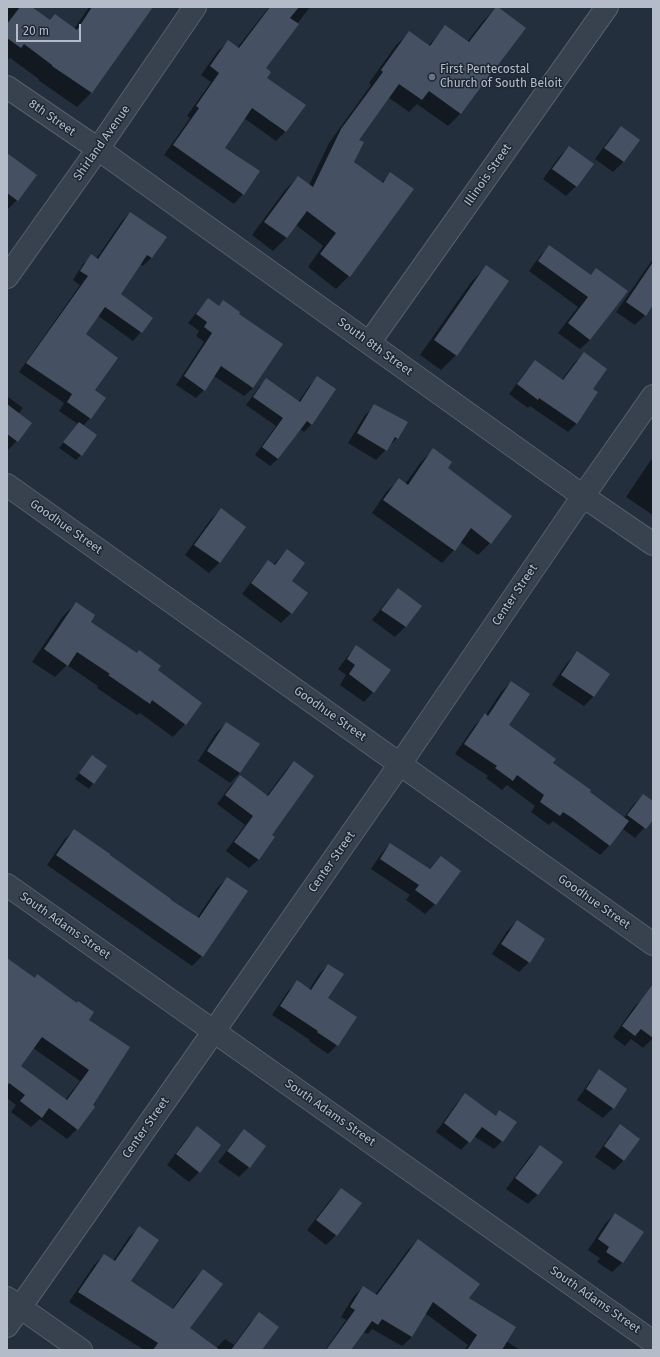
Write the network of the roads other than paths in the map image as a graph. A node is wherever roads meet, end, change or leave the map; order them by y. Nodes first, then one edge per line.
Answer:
1 (195, 7) edge
2 (607, 7) edge
3 (7, 87) edge
4 (98, 150) junction
5 (7, 277) edge
6 (369, 343) junction
7 (653, 396) edge
8 (7, 485) edge
9 (583, 496) junction
10 (653, 544) edge
11 (400, 764) junction
12 (7, 885) edge
13 (653, 944) edge
14 (214, 1031) junction
15 (14, 1302) edge
16 (7, 1326) edge
17 (653, 1342) edge
18 (81, 1350) edge

1 - 4 street, Shirland Avenue
2 - 6 street, Illinois Street
3 - 4 street, 8th Street
4 - 5 street, Shirland Avenue
4 - 6 street, South 8th Street
6 - 9 street, South 8th Street
7 - 9 street, Center Street
8 - 11 street, Goodhue Street
9 - 10 street, South 8th Street
9 - 11 street, Center Street
11 - 13 street, Goodhue Street
11 - 14 street, Center Street
12 - 14 street, South Adams Street
14 - 15 street, Center Street
14 - 17 street, South Adams Street
15 - 16 street, Center Street
15 - 18 street

